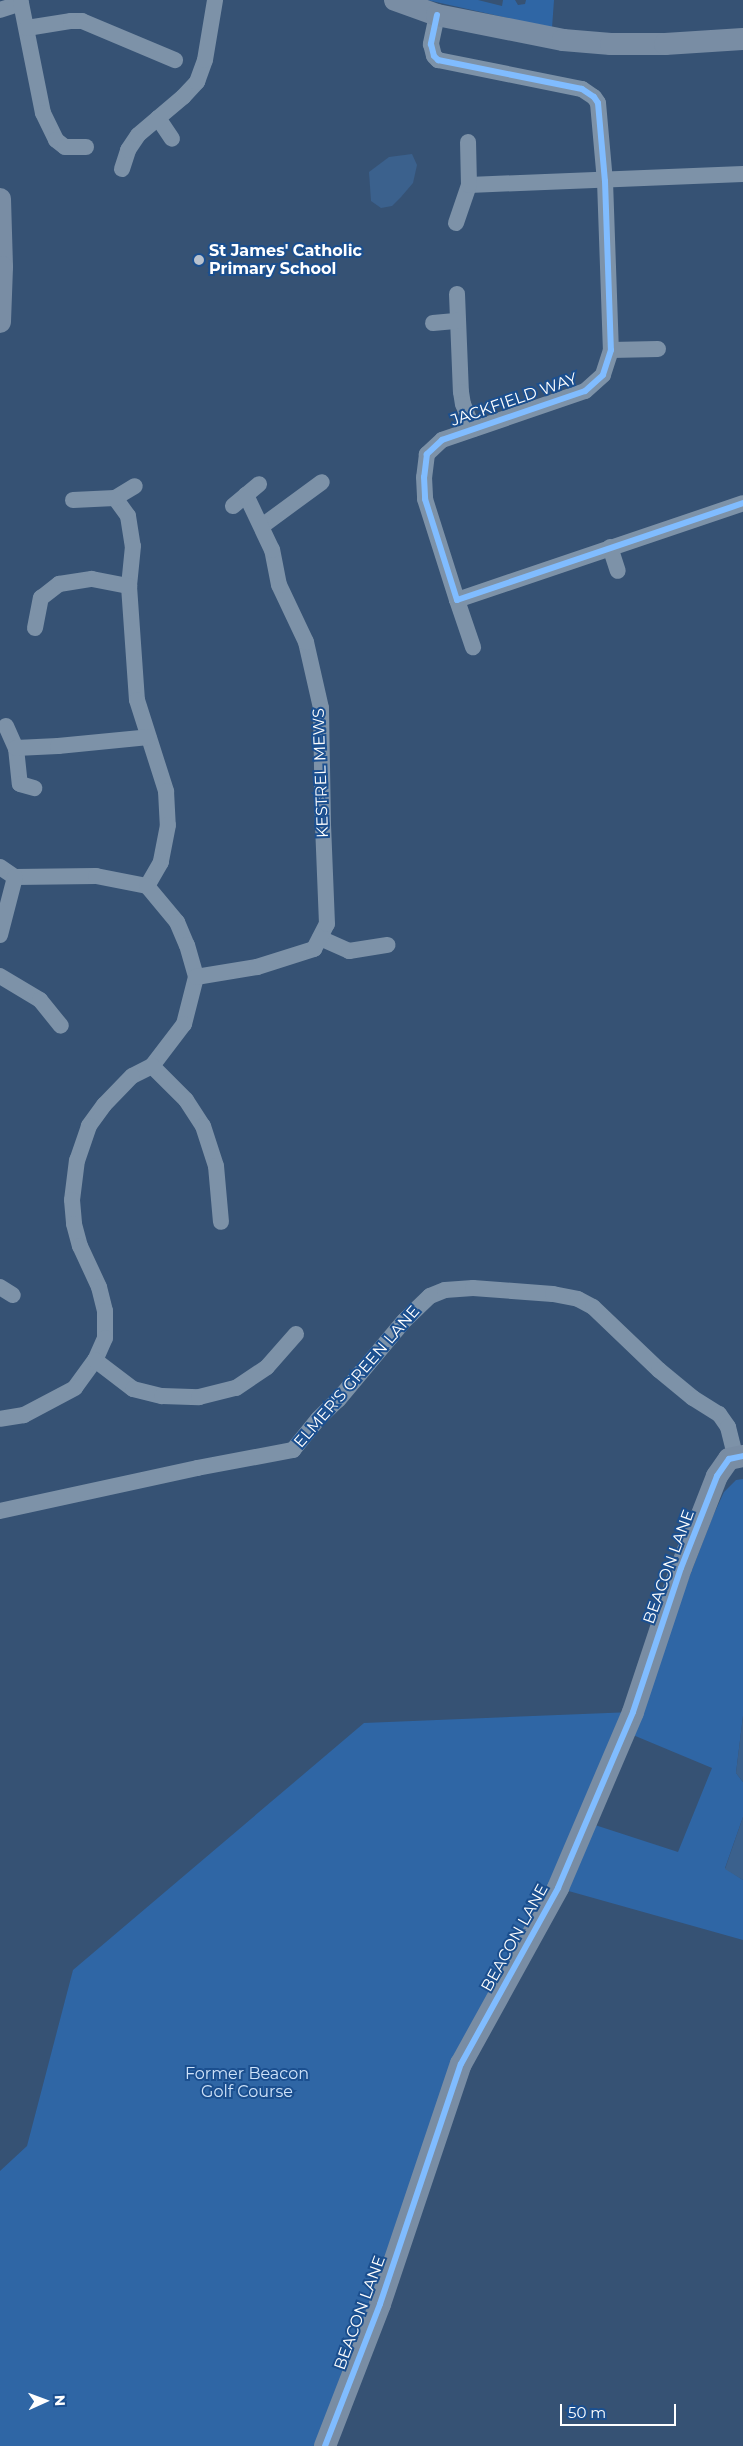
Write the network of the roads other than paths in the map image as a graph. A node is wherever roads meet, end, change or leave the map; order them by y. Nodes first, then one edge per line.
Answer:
1 (215, 0) edge
2 (394, 0) edge
3 (20, 2) edge
4 (0, 10) edge
5 (437, 15) junction
6 (26, 28) junction
7 (743, 39) edge
8 (175, 60) dead end
9 (158, 118) junction
10 (172, 139) dead end
11 (468, 142) dead end
12 (86, 147) dead end
13 (122, 169) dead end
14 (743, 174) edge
15 (605, 181) junction
16 (469, 185) junction
17 (0, 199) edge
18 (456, 223) dead end
19 (457, 294) dead end
20 (458, 321) junction
21 (0, 322) edge
22 (433, 323) dead end
23 (658, 349) dead end
24 (611, 350) junction
25 (473, 429) junction
26 (322, 482) dead end
27 (259, 484) dead end
28 (135, 486) dead end
29 (246, 494) junction
30 (115, 498) junction
31 (73, 500) dead end
32 (743, 503) edge
33 (233, 506) dead end
34 (262, 526) junction
35 (610, 547) junction
36 (618, 572) dead end
37 (129, 586) junction
38 (457, 600) junction
39 (35, 628) dead end
40 (473, 647) dead end
41 (6, 726) dead end
42 (149, 737) junction
43 (16, 748) junction
44 (34, 788) dead end
45 (0, 867) edge
46 (15, 877) junction
47 (147, 886) junction
48 (0, 935) edge
49 (320, 938) junction
50 (388, 945) dead end
51 (0, 976) edge
52 (196, 977) junction
53 (61, 1026) dead end
54 (152, 1066) junction
55 (221, 1222) dead end
56 (296, 1334) dead end
57 (95, 1360) junction
58 (0, 1419) edge
59 (739, 1456) edge
60 (0, 1511) edge
61 (325, 2446) edge

1 - 9 street
2 - 5 street
3 - 4 street
3 - 6 street
5 - 7 street
5 - 15 street, JACKFIELD WAY
6 - 8 street
6 - 12 street
9 - 10 street
9 - 13 street
11 - 16 street
14 - 15 street
15 - 16 street
15 - 24 street, JACKFIELD WAY
16 - 18 street
17 - 21 street
19 - 20 street
20 - 22 street
20 - 25 street
23 - 24 street
24 - 25 street, JACKFIELD WAY
25 - 38 street, JACKFIELD WAY
26 - 34 street
27 - 29 street
28 - 30 street
29 - 33 street
29 - 34 street, KESTREL MEWS
30 - 31 street
30 - 37 street
32 - 35 street
34 - 49 street, KESTREL MEWS
35 - 36 street
35 - 38 street
37 - 39 street
37 - 42 street
38 - 40 street, JACKFIELD WAY
41 - 43 street
42 - 43 street
42 - 47 street
43 - 44 street
45 - 46 street
46 - 47 street
46 - 48 street
47 - 52 street
49 - 50 street
49 - 52 street
51 - 53 street
52 - 54 street
54 - 55 street
54 - 57 street
56 - 57 street
57 - 58 street
59 - 60 street, ELMER'S GREEN LANE
59 - 61 street, BEACON LANE

